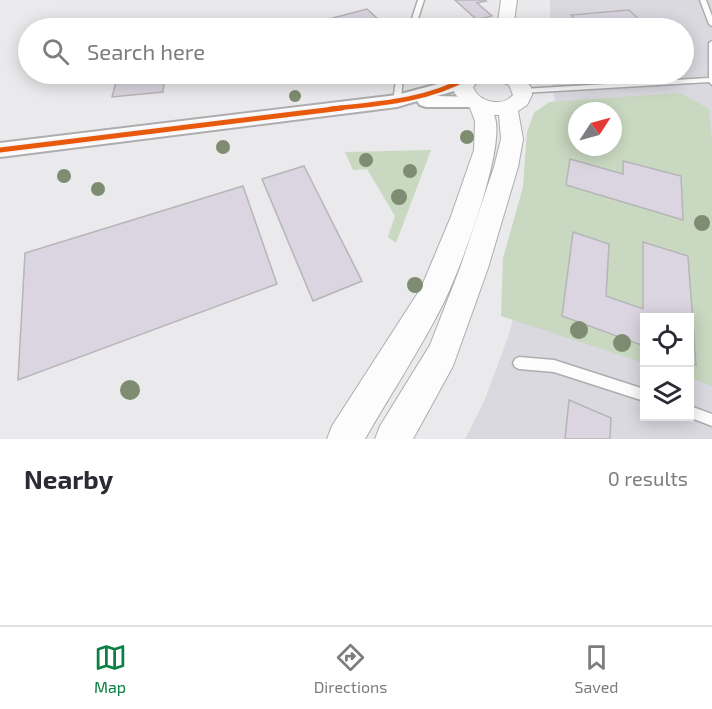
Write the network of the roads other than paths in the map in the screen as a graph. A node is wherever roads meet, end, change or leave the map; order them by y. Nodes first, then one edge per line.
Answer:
1 (421, 0) edge
2 (509, 0) edge
3 (703, 0) edge
4 (415, 18) edge
5 (506, 18) edge
6 (712, 24) edge
7 (712, 44) edge
8 (711, 82) edge
9 (694, 83) edge
10 (399, 84) edge
11 (457, 84) edge
12 (463, 84) edge
13 (656, 84) edge
14 (517, 89) edge
15 (397, 101) junction
16 (478, 105) junction
17 (0, 150) edge
18 (519, 363) dead end
19 (640, 393) edge
20 (694, 413) edge
21 (712, 420) edge
22 (345, 439) edge
23 (393, 439) edge

1 - 4 lane
2 - 5 main road
3 - 6 lane
7 - 8 lane
8 - 9 lane
10 - 15 lane
11 - 15 street
12 - 16 main road
13 - 14 lane
14 - 16 main road
14 - 23 main road
15 - 16 street
15 - 17 street
16 - 22 main road
18 - 19 lane
20 - 21 lane

